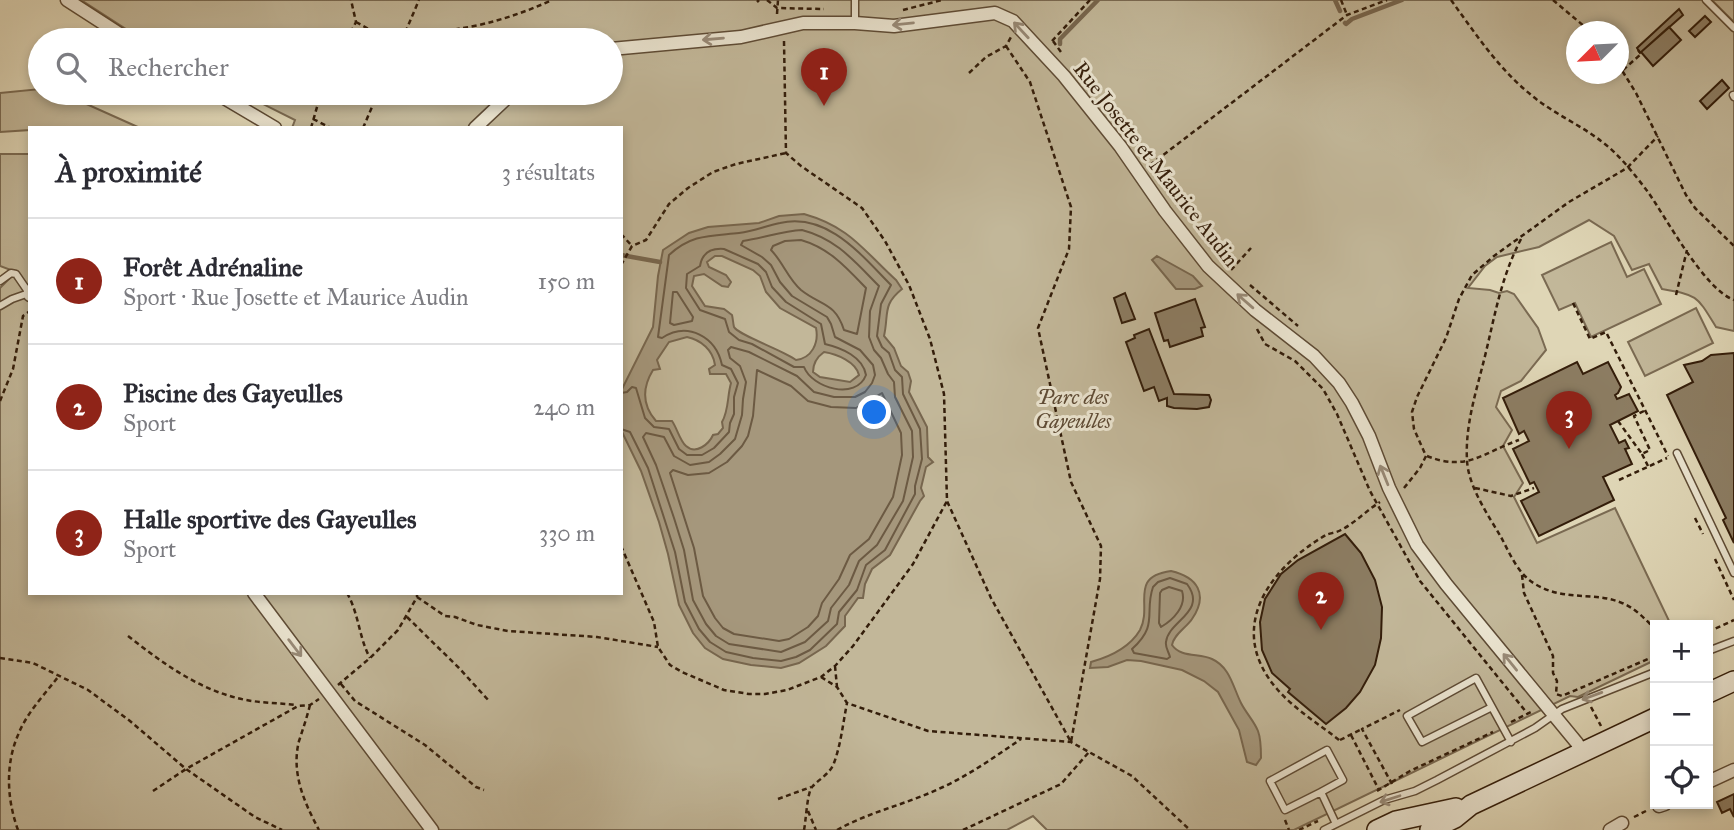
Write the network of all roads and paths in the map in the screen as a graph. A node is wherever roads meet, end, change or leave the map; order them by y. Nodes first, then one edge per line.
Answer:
1 (66, 0) edge
2 (351, 0) edge
3 (419, 0) edge
4 (552, 0) edge
5 (768, 0) edge
6 (855, 0) edge
7 (1090, 0) edge
8 (1340, 0) edge
9 (1387, 0) edge
10 (1451, 0) edge
11 (1553, 0) edge
12 (1706, 0) edge
13 (777, 8) dead end
14 (1347, 15) junction
15 (1578, 21) edge
16 (356, 22) junction
17 (855, 23) junction
18 (1017, 25) junction
19 (110, 28) edge
20 (353, 28) edge
21 (367, 28) edge
22 (407, 28) edge
23 (457, 28) edge
24 (780, 28) junction
25 (1734, 28) edge
26 (1006, 46) junction
27 (623, 48) edge
28 (1638, 50) dead end
29 (1043, 53) junction
30 (1629, 65) edge
31 (970, 73) dead end
32 (1629, 81) edge
33 (236, 105) edge
34 (317, 105) edge
35 (373, 105) edge
36 (499, 105) edge
37 (313, 119) junction
38 (272, 126) edge
39 (312, 126) edge
40 (327, 126) edge
41 (364, 126) edge
42 (477, 126) edge
43 (1658, 136) junction
44 (786, 153) junction
45 (1148, 153) dead end
46 (1627, 168) junction
47 (623, 236) edge
48 (1522, 236) junction
49 (632, 246) junction
50 (1734, 246) edge
51 (1251, 247) dead end
52 (1687, 250) junction
53 (623, 262) edge
54 (1227, 276) dead end
55 (1, 279) edge
56 (28, 290) edge
57 (28, 294) edge
58 (1676, 295) dead end
59 (1734, 300) edge
60 (1574, 304) dead end
61 (0, 306) edge
62 (28, 312) edge
63 (0, 401) edge
64 (1644, 411) junction
65 (1618, 421) dead end
66 (1519, 440) dead end
67 (1677, 453) joint
68 (1642, 454) junction
69 (1426, 456) junction
70 (1666, 457) junction
71 (1467, 462) junction
72 (1648, 466) junction
73 (1619, 480) dead end
74 (1475, 488) junction
75 (1534, 488) dead end
76 (1393, 495) junction
77 (1408, 496) dead end
78 (947, 501) junction
79 (623, 551) edge
80 (1734, 573) edge
81 (1522, 574) junction
82 (255, 595) edge
83 (348, 595) edge
84 (417, 595) edge
85 (406, 617) junction
86 (1734, 620) edge
87 (1650, 624) edge
88 (1713, 630) edge
89 (128, 636) dead end
90 (1734, 641) edge
91 (659, 647) junction
92 (1713, 649) edge
93 (0, 658) edge
94 (370, 658) junction
95 (1650, 658) edge
96 (835, 666) junction
97 (1650, 674) edge
98 (59, 675) junction
99 (821, 677) junction
100 (1734, 681) edge
101 (340, 683) junction
102 (837, 687) junction
103 (1551, 690) dead end
104 (1713, 691) edge
105 (328, 692) junction
106 (1556, 694) junction
107 (1587, 698) junction
108 (490, 702) dead end
109 (847, 704) junction
110 (310, 705) junction
111 (298, 706) junction
112 (1492, 707) junction
113 (1550, 710) junction
114 (1407, 716) junction
115 (1650, 720) edge
116 (1503, 727) junction
117 (1362, 729) junction
118 (1350, 735) junction
119 (1021, 739) junction
120 (1339, 740) junction
121 (1607, 740) junction
122 (1071, 742) junction
123 (1511, 742) junction
124 (1327, 750) junction
125 (1090, 751) junction
126 (1582, 753) junction
127 (186, 769) junction
128 (1734, 770) edge
129 (1713, 780) edge
130 (1392, 783) junction
131 (813, 786) junction
132 (484, 790) dead end
133 (1379, 790) junction
134 (153, 791) dead end
135 (1321, 792) junction
136 (1368, 795) dead end
137 (1399, 796) junction
138 (778, 799) dead end
139 (1384, 800) junction
140 (1471, 805) junction
141 (808, 811) junction
142 (1331, 814) junction
143 (1336, 824) junction
144 (1623, 827) edge
145 (18, 830) edge
146 (282, 830) edge
147 (319, 830) edge
148 (432, 830) edge
149 (804, 830) edge
150 (816, 830) edge
151 (837, 830) edge
152 (963, 830) edge
153 (1190, 830) edge
154 (1299, 830) edge
155 (1325, 830) edge
156 (1377, 830) edge
157 (1430, 830) edge
158 (1610, 830) edge

1 - 19 street
2 - 16 path
3 - 22 path
4 - 23 path
5 - 13 path
6 - 17 lane
7 - 29 path
8 - 14 path
9 - 14 path
10 - 46 path
11 - 15 path
12 - 25 lane
14 - 45 path
16 - 20 path
16 - 21 path
18 -> 17 street, Rue Josette et Maurice Audin
17 - 24 street, Rue Josette et Maurice Audin
18 - 26 path
29 -> 18 street, Rue Josette et Maurice Audin
24 -> 27 street, Rue Josette et Maurice Audin
24 - 44 path
26 - 31 path
26 - 122 path
28 - 30 path
76 -> 29 street, Rue Josette et Maurice Audin
32 - 43 path
33 - 38 street
34 - 37 path
35 - 41 path
36 - 42 street
37 - 39 path
37 - 40 path
43 - 46 path
43 - 50 path
44 - 49 path
44 - 78 path
46 - 48 path
46 - 52 path
47 - 49 path
48 - 69 path
48 - 71 path
49 - 53 path
51 - 54 path
52 - 58 path
52 - 59 path
55 - 56 lane
57 - 61 lane
60 - 64 path
62 - 63 path
64 - 68 path
64 - 70 path
65 - 68 path
66 - 71 path
67 - 70 path
67 - 80 lane
68 - 72 path
69 - 71 path
69 - 77 path
70 - 72 path
71 - 74 path
72 - 73 path
74 - 75 path
74 - 81 path
113 -> 76 street, Rue Josette et Maurice Audin
76 - 120 path
78 - 96 path
78 - 122 path
79 - 91 path
81 - 87 path
81 - 106 path
82 -> 105 street
83 - 94 path
84 - 85 path
84 - 91 path
85 - 94 path
85 - 108 path
86 - 88 path
89 - 111 path
90 - 92 lane
91 - 99 path
93 - 98 path
94 - 101 path
95 - 106 path
96 - 99 path
96 - 102 path
97 -> 107 lane
98 - 127 path
98 - 145 path
99 - 102 path
100 - 104 street
101 - 105 path
101 - 132 path
102 - 109 path
103 - 106 path
105 - 110 path
105 - 148 street
106 - 113 path
107 - 113 lane
107 - 121 path
109 - 119 path
109 - 131 path
110 - 111 path
110 - 147 path
111 - 127 path
112 - 114 lane
112 - 114 lane
112 - 116 lane
113 - 116 path
113 - 123 lane
113 - 126 street, Rue Josette et Maurice Audin
114 - 117 path
115 - 121 street
116 - 123 lane
116 - 130 path
117 - 118 path
117 - 130 path
118 - 120 path
118 - 133 path
119 - 122 path
119 - 151 path
120 - 124 path
121 - 126 street
122 - 125 path
123 - 137 lane
124 - 135 lane
124 - 135 lane
125 - 152 path
125 - 153 path
126 - 140 street
127 - 134 path
127 - 146 path
128 - 129 street
130 - 133 path
130 - 137 path
131 - 138 path
131 - 141 path
133 - 136 path
133 - 139 path
135 - 142 lane
137 -> 139 lane
139 - 143 lane
140 - 156 street
140 - 157 street
141 - 149 path
141 - 150 path
142 - 143 lane
142 - 154 path
143 - 155 lane
144 - 158 street

